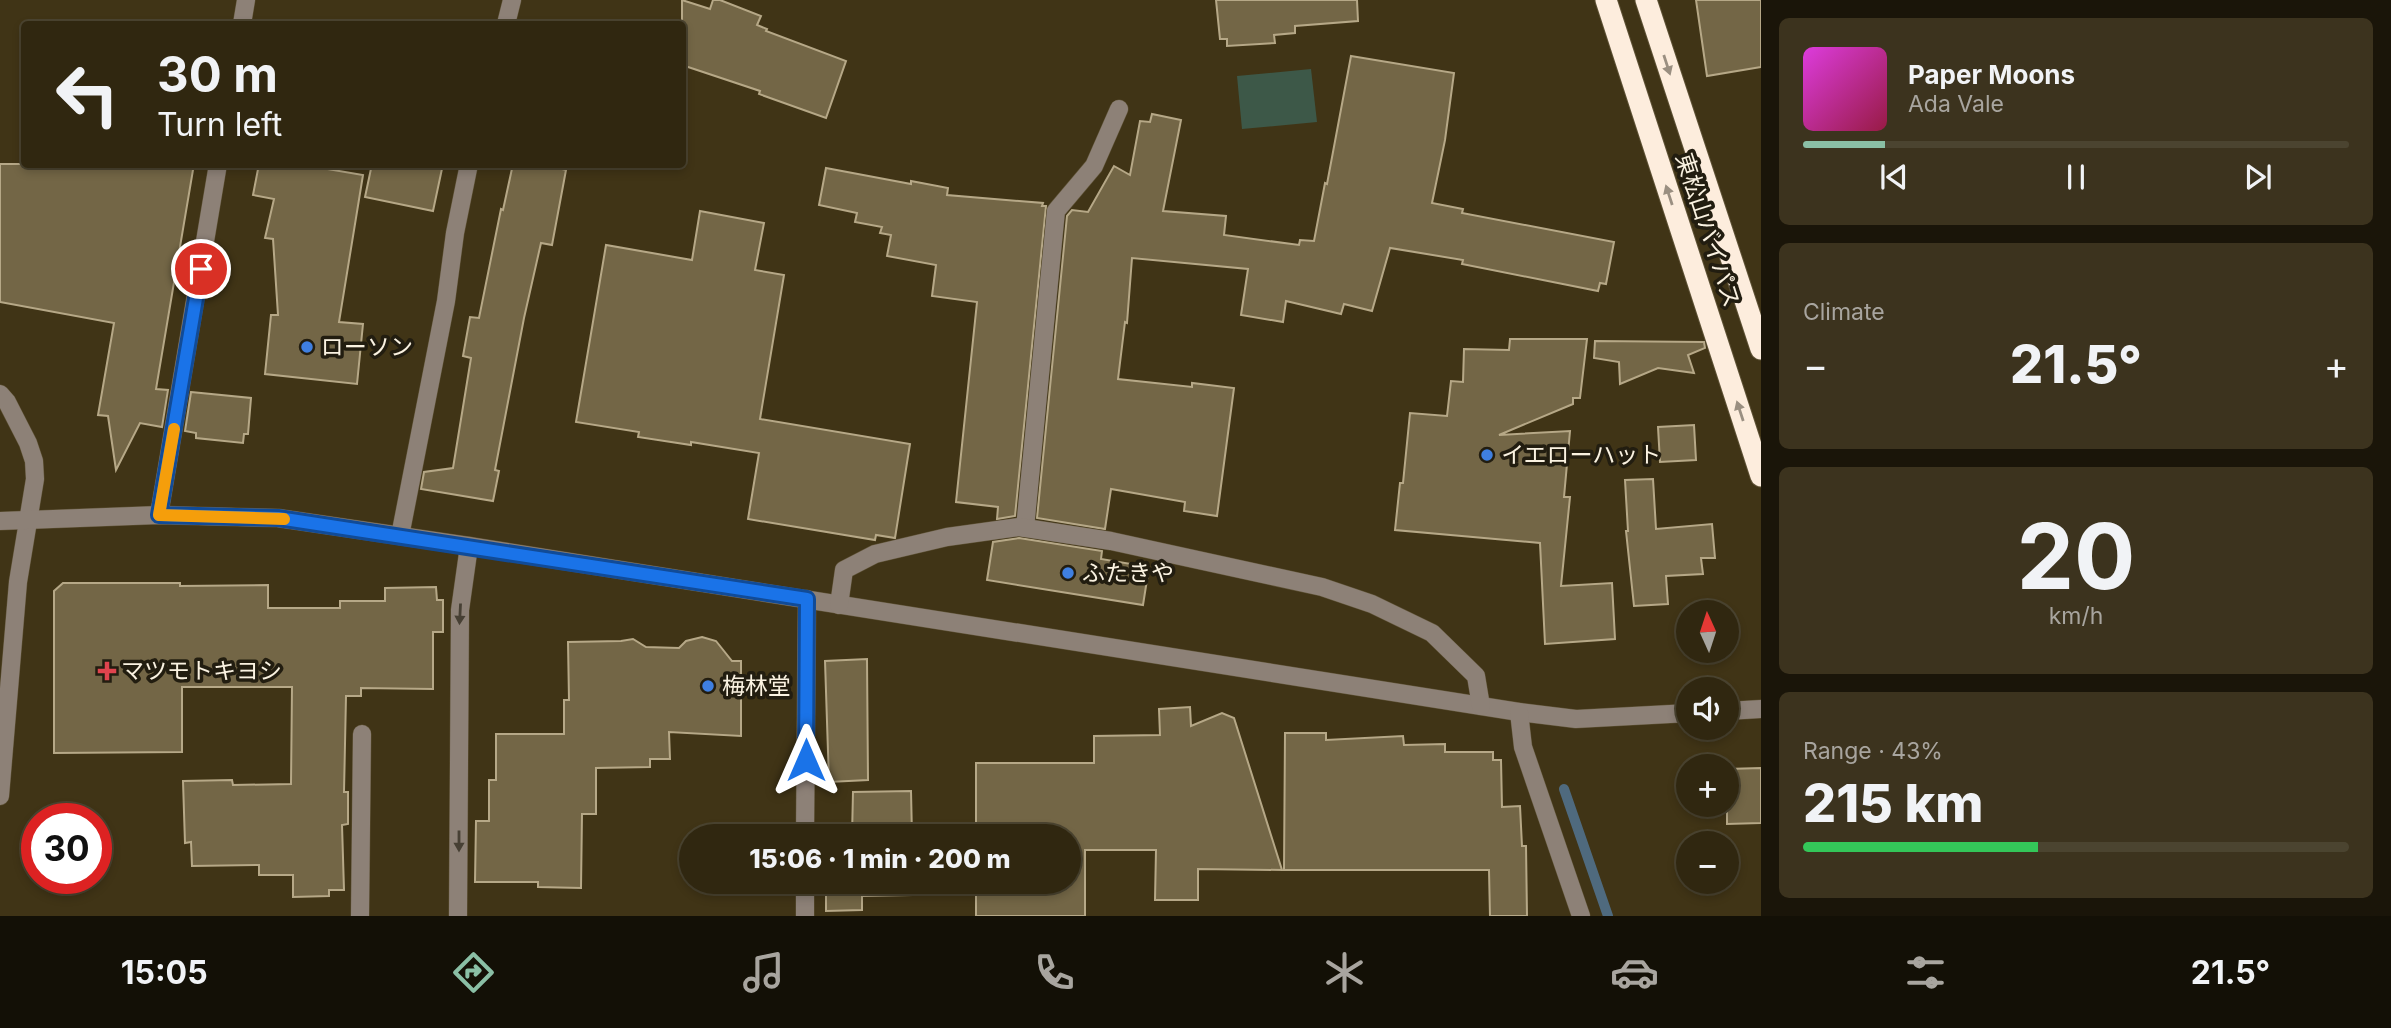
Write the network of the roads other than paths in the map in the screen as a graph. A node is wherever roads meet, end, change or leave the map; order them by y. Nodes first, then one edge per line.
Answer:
1 (246, 0) edge
2 (512, 0) edge
3 (1606, 0) edge
4 (1646, 0) edge
5 (242, 21) edge
6 (507, 21) edge
7 (1119, 109) dead end
8 (217, 168) edge
9 (468, 168) edge
10 (1761, 349) edge
11 (0, 394) edge
12 (1761, 476) edge
13 (159, 515) junction
14 (27, 519) junction
15 (0, 521) edge
16 (1025, 528) junction
17 (400, 536) junction
18 (469, 546) junction
19 (807, 599) junction
20 (839, 605) junction
21 (1481, 706) junction
22 (1761, 709) edge
23 (1739, 710) edge
24 (1519, 712) junction
25 (1676, 714) edge
26 (362, 734) dead end
27 (0, 796) edge
28 (805, 824) edge
29 (805, 894) edge
30 (360, 916) edge
31 (458, 916) edge
32 (805, 916) edge
33 (1581, 916) edge

1 - 5 street
2 - 6 street
12 -> 3 highway, 東松山バイパス
4 -> 10 highway, 東松山バイパス
7 - 16 street
8 - 13 street
9 - 17 street
11 - 14 street
13 - 14 street
13 - 17 street
14 - 15 street
14 - 27 street
16 - 20 street
16 - 21 street
17 - 18 street
18 - 19 street
18 -> 31 street
19 - 20 street
19 - 28 street
20 - 21 street
21 - 24 street
22 - 23 street
24 - 25 street
24 - 33 street
26 - 30 street
29 - 32 street

